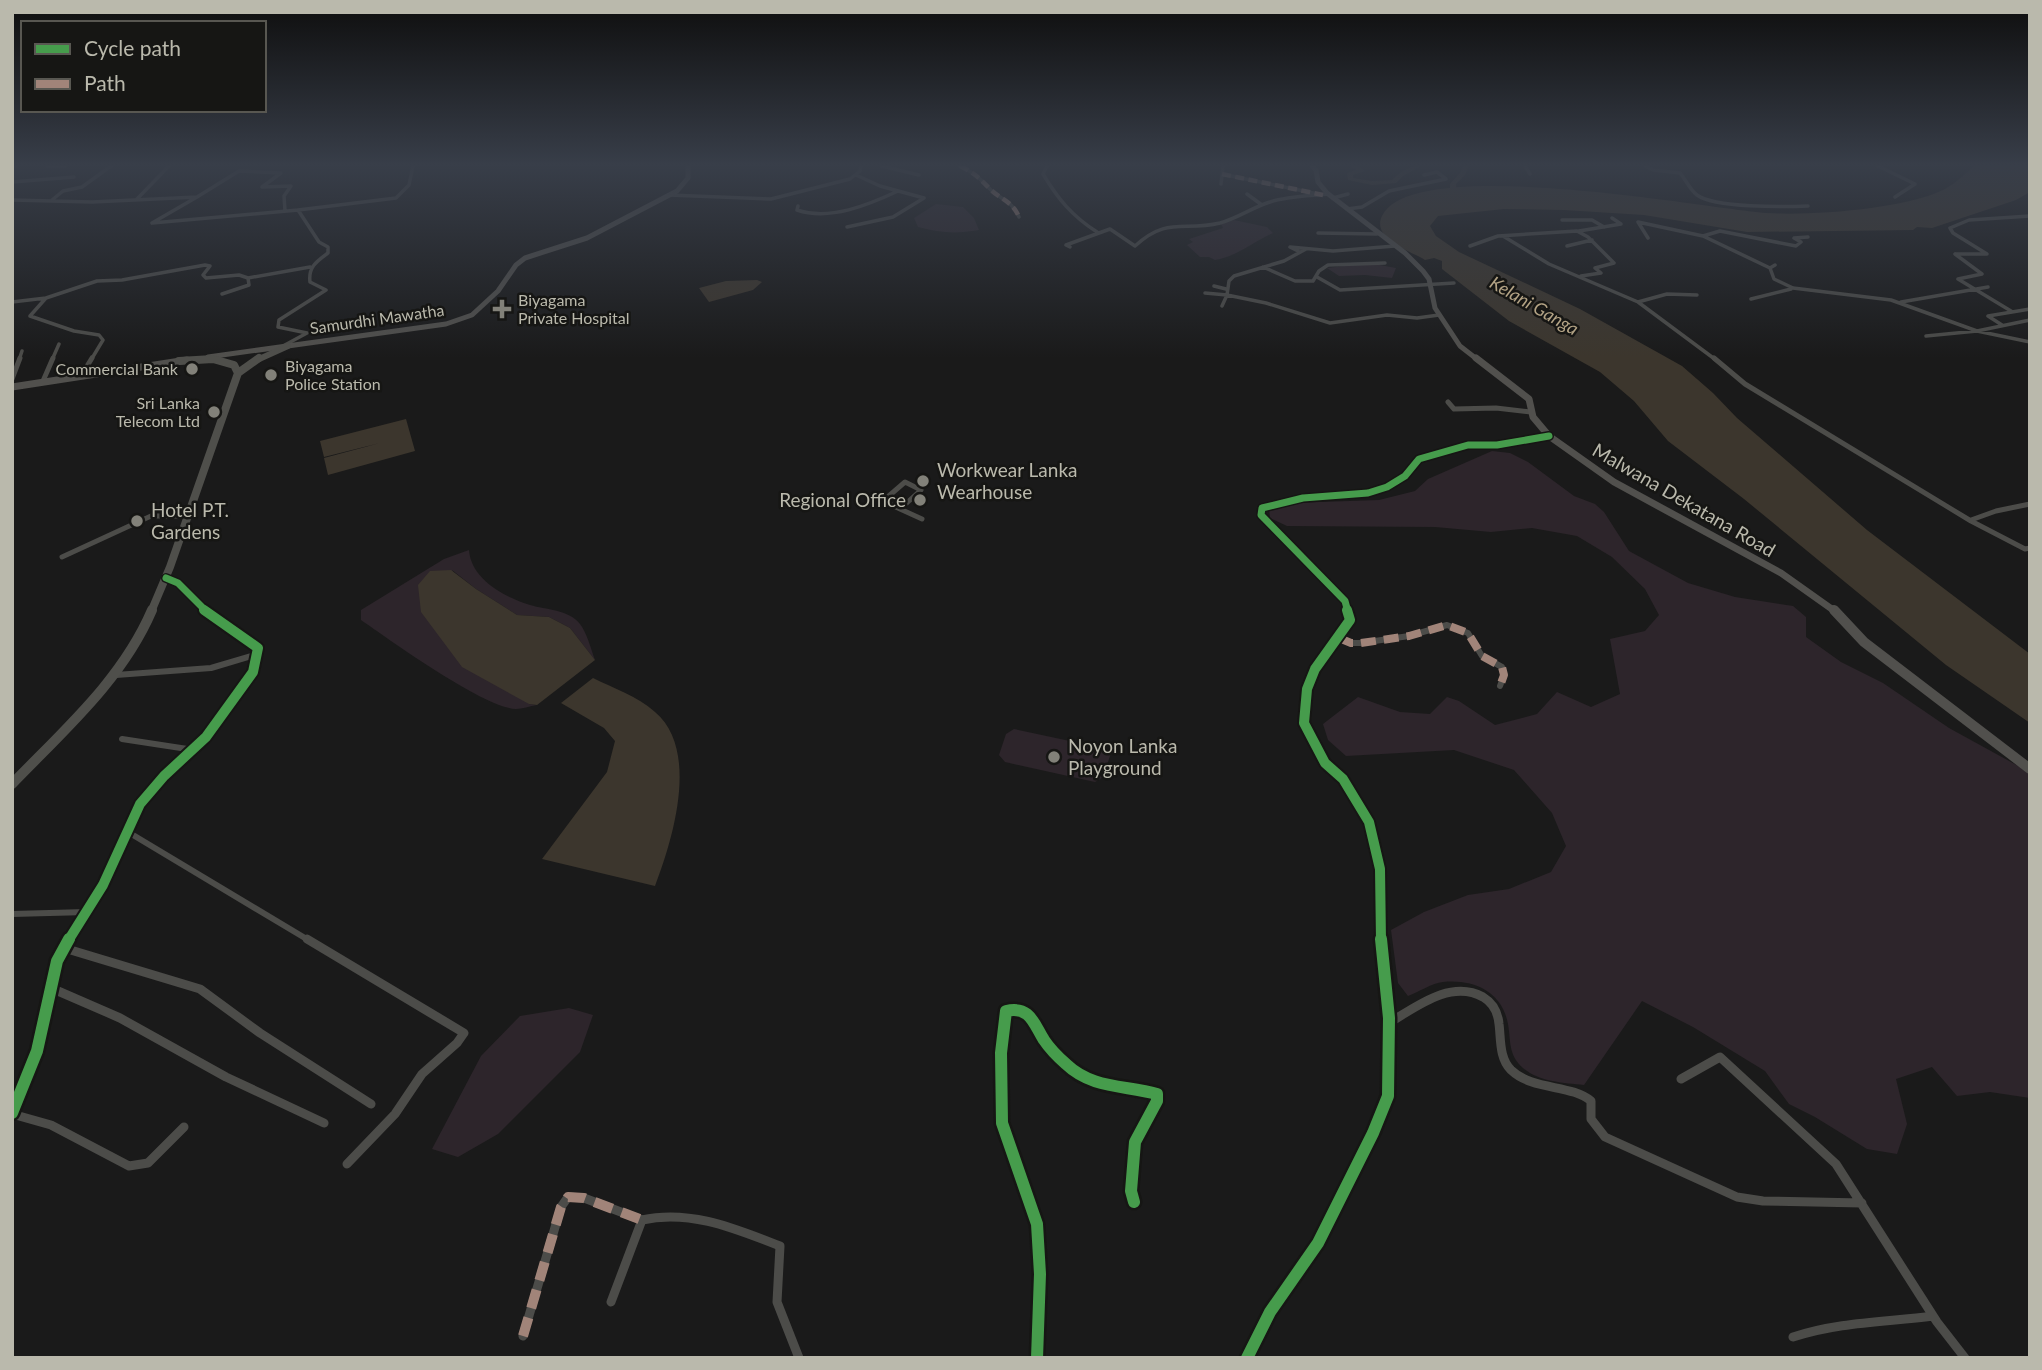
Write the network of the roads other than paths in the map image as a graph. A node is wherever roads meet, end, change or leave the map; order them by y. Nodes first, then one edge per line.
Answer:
1 (311, 230) edge
2 (602, 230) edge
3 (1094, 230) edge
4 (1155, 230) edge
5 (1372, 230) edge
6 (1588, 230) edge
7 (1643, 230) edge
8 (1675, 230) edge
9 (1951, 230) edge
10 (1097, 232) junction
11 (1577, 232) junction
12 (1318, 233) dead end
13 (1377, 234) junction
14 (1503, 236) junction
15 (1703, 236) junction
16 (1808, 237) dead end
17 (1648, 238) dead end
18 (1592, 240) junction
19 (1395, 246) junction
20 (1470, 246) dead end
21 (1567, 246) dead end
22 (1070, 247) dead end
23 (1306, 248) junction
24 (1297, 251) junction
25 (1333, 251) junction
26 (1385, 263) dead end
27 (1328, 265) junction
28 (310, 267) junction
29 (1263, 267) junction
30 (1580, 276) junction
31 (1317, 277) junction
32 (248, 278) junction
33 (1454, 283) dead end
34 (1430, 284) junction
35 (1214, 286) dead end
36 (1988, 286) dead end
37 (1793, 288) junction
38 (1226, 289) junction
39 (1973, 290) junction
40 (1205, 293) dead end
41 (222, 294) dead end
42 (1227, 295) junction
43 (1698, 295) dead end
44 (46, 298) junction
45 (1751, 299) dead end
46 (12, 302) edge
47 (1638, 302) junction
48 (1901, 302) junction
49 (1222, 306) dead end
50 (2030, 309) edge
51 (2011, 311) junction
52 (1439, 315) junction
53 (2030, 320) edge
54 (2002, 325) junction
55 (1977, 331) junction
56 (1926, 336) dead end
57 (2030, 342) edge
58 (59, 344) dead end
59 (285, 346) junction
60 (22, 351) dead end
61 (179, 361) junction
62 (239, 373) junction
63 (81, 376) junction
64 (12, 379) edge
65 (43, 381) junction
66 (12, 387) edge
67 (1448, 402) dead end
68 (1531, 412) junction
69 (1549, 436) junction
70 (2030, 503) edge
71 (900, 509) junction
72 (188, 516) junction
73 (922, 519) dead end
74 (1971, 520) junction
75 (2030, 548) edge
76 (62, 557) dead end
77 (166, 578) junction
78 (1339, 638) junction
79 (258, 654) junction
80 (116, 675) junction
81 (1500, 686) dead end
82 (121, 739) dead end
83 (194, 750) junction
84 (2030, 769) edge
85 (16, 775) edge
86 (12, 784) edge
87 (128, 832) junction
88 (87, 912) junction
89 (12, 914) edge
90 (64, 948) junction
91 (51, 988) junction
92 (1389, 1023) junction
93 (1681, 1079) dead end
94 (370, 1104) dead end
95 (12, 1114) edge
96 (324, 1123) dead end
97 (184, 1127) dead end
98 (347, 1164) dead end
99 (1134, 1202) dead end
100 (1862, 1203) junction
101 (642, 1220) junction
102 (611, 1303) dead end
103 (1933, 1316) junction
104 (523, 1336) dead end
105 (1793, 1338) dead end
106 (799, 1358) edge
107 (1037, 1358) edge
108 (1247, 1358) edge
109 (1965, 1358) edge

1 - 28 street
2 - 59 main road, Samurdhi Mawatha
3 - 10 street
4 - 10 street
5 - 13 main road, Malwana Dekatana Road
6 - 11 street
7 - 17 street
8 - 15 street
9 - 39 street
10 - 22 street
11 - 14 street
11 - 18 street
12 - 13 street
13 - 19 main road, Malwana Dekatana Road
14 - 20 street
14 - 30 street
15 - 16 street
15 - 37 street
18 - 21 street
18 - 30 street
19 - 25 street
19 - 34 main road, Malwana Dekatana Road
23 - 24 street
23 - 24 street
23 - 25 street
24 - 29 street
25 - 27 street
26 - 27 street
27 - 31 street
28 - 32 street
28 - 59 street
29 - 31 street
29 - 38 street
30 - 47 street
31 - 34 street
32 - 41 street
32 - 44 street
33 - 34 street
34 - 52 main road, Malwana Dekatana Road
35 - 38 street
36 - 39 street
37 - 45 street
37 - 48 street
38 - 42 street
39 - 48 street
39 - 51 street
40 - 42 street
42 - 49 street
42 - 52 street
43 - 47 street
44 - 46 street
44 - 63 street
47 - 74 street
48 - 55 street
50 - 51 street
51 - 54 street
52 - 68 main road, Malwana Dekatana Road
53 - 54 street
54 - 55 street
55 - 56 street
55 - 57 street
58 - 65 street
59 - 61 main road, Samurdhi Mawatha
59 - 62 main road
60 - 64 street
61 - 62 main road
61 - 63 main road, Samurdhi Mawatha
62 - 72 main road
63 - 65 main road, Samurdhi Mawatha
65 - 66 main road, Samurdhi Mawatha
67 - 68 street
68 - 69 main road, Malwana Dekatana Road
69 - 78 street
69 - 84 main road, Malwana Dekatana Road
70 - 74 street
71 - 71 street
71 - 73 street
72 - 76 street
72 - 77 main road
74 - 75 street
77 - 79 street
77 - 80 main road
78 - 81 street
78 - 92 street
79 - 80 street
79 - 83 street
80 - 85 main road
82 - 83 street
83 - 87 street
85 - 86 main road
87 - 88 street
87 - 98 street
88 - 89 street
88 - 90 street
90 - 91 street
90 - 94 street
91 - 95 street
91 - 96 street
92 - 100 street
92 - 108 street
93 - 100 street
95 - 97 street
99 - 107 street
100 - 103 street
101 - 102 street
101 - 104 street
101 - 106 street
103 - 105 street
103 - 109 street

